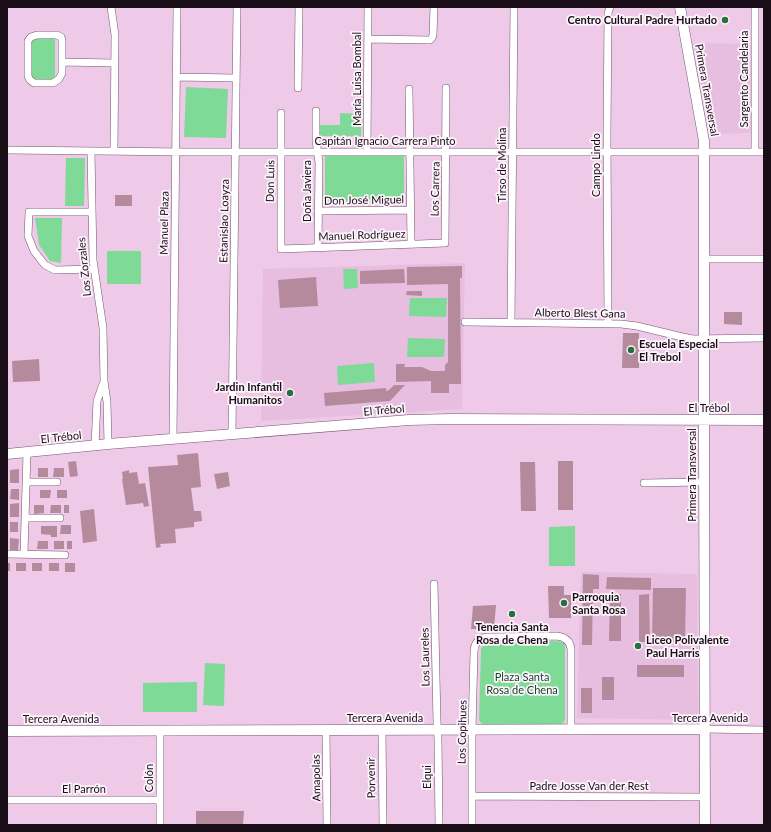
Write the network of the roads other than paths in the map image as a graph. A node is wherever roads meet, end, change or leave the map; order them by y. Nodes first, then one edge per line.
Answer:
1 (110, 7) edge
2 (177, 7) edge
3 (237, 7) edge
4 (299, 7) edge
5 (368, 7) edge
6 (434, 7) edge
7 (514, 7) edge
8 (610, 7) edge
9 (680, 7) edge
10 (755, 7) edge
11 (368, 39) junction
12 (62, 62) junction
13 (114, 63) junction
14 (176, 77) junction
15 (236, 78) junction
16 (298, 88) dead end
17 (446, 88) dead end
18 (409, 89) dead end
19 (316, 111) dead end
20 (281, 113) dead end
21 (7, 150) edge
22 (91, 151) junction
23 (114, 151) junction
24 (175, 152) junction
25 (235, 152) junction
26 (282, 152) junction
27 (317, 152) junction
28 (367, 152) junction
29 (410, 152) junction
30 (446, 152) junction
31 (513, 152) junction
32 (607, 152) junction
33 (705, 152) junction
34 (755, 152) junction
35 (764, 152) edge
36 (411, 210) junction
37 (318, 211) junction
38 (92, 212) junction
39 (445, 243) joint
40 (412, 244) junction
41 (318, 247) junction
42 (281, 249) joint
43 (704, 259) junction
44 (764, 259) edge
45 (94, 269) junction
46 (465, 322) dead end
47 (512, 323) junction
48 (608, 324) junction
49 (764, 338) edge
50 (704, 339) junction
51 (104, 382) junction
52 (704, 420) junction
53 (764, 420) edge
54 (232, 435) junction
55 (173, 439) junction
56 (108, 444) junction
57 (96, 446) junction
58 (27, 452) junction
59 (7, 454) edge
60 (26, 482) junction
61 (57, 482) dead end
62 (704, 482) junction
63 (644, 483) dead end
64 (25, 518) junction
65 (60, 518) dead end
66 (7, 554) edge
67 (24, 554) junction
68 (65, 555) dead end
69 (434, 584) dead end
70 (705, 729) junction
71 (160, 730) junction
72 (326, 730) junction
73 (382, 730) junction
74 (438, 730) junction
75 (472, 730) junction
76 (570, 730) junction
77 (764, 730) edge
78 (7, 731) edge
79 (472, 796) junction
80 (705, 797) junction
81 (7, 800) edge
82 (160, 800) junction
83 (160, 825) edge
84 (327, 825) edge
85 (383, 825) edge
86 (438, 825) edge
87 (472, 825) edge
88 (705, 825) edge

1 - 13 street
2 - 14 street, Manuel Plaza
3 - 15 street, Estanislao Loayza
4 - 16 street
5 - 11 street, María Luisa Bombal
6 - 11 street
7 - 31 street, Tirso de Molina
8 - 32 street, Campo Lindo
9 - 33 main road, Primera Transversal
10 - 34 street, Sargento Candelaria
11 - 28 street, María Luisa Bombal
12 - 12 street
12 - 13 street
13 - 23 street
14 - 15 street
14 - 24 street, Manuel Plaza
15 - 25 street, Estanislao Loayza
17 - 30 street, Los Carrera
18 - 29 street
19 - 27 street, Doña Javiera
20 - 26 street, Don Luis
21 - 22 street, Capitán Ignacio Carrera Pinto
22 - 23 street, Capitán Ignacio Carrera Pinto
22 - 38 street, Los Zorzales
23 - 24 street, Capitán Ignacio Carrera Pinto
24 - 25 street, Capitán Ignacio Carrera Pinto
24 - 55 street, Manuel Plaza
25 - 26 street, Capitán Ignacio Carrera Pinto
25 - 54 street, Estanislao Loayza
26 - 27 street, Capitán Ignacio Carrera Pinto
26 - 42 street, Don Luis
27 - 28 street, Capitán Ignacio Carrera Pinto
27 - 37 street, Doña Javiera
28 - 29 street, Capitán Ignacio Carrera Pinto
29 - 30 street, Capitán Ignacio Carrera Pinto
29 - 36 street
30 - 31 street, Capitán Ignacio Carrera Pinto
30 - 39 street, Los Carrera
31 - 32 street, Capitán Ignacio Carrera Pinto
31 - 47 street, Tirso de Molina
32 - 33 street, Capitán Ignacio Carrera Pinto
32 - 48 street, Campo Lindo
33 - 34 street, Capitán Ignacio Carrera Pinto
33 - 43 main road, Primera Transversal
34 - 35 street, Capitán Ignacio Carrera Pinto
36 - 37 street, Don José Miguel
36 - 40 street
37 - 41 street, Doña Javiera
38 - 45 street, Los Zorzales
38 - 45 street
39 - 40 street, Manuel Rodríguez
40 - 41 street, Manuel Rodríguez
41 - 42 street, Manuel Rodríguez
43 - 44 street
43 - 50 main road, Primera Transversal
45 - 51 street, Los Zorzales
46 - 47 street, Alberto Blest Gana
47 - 48 street, Alberto Blest Gana
48 - 50 street, Alberto Blest Gana
49 - 50 street, Alberto Blest Gana
50 - 52 main road, Primera Transversal
51 - 56 street, Los Zorzales
51 - 57 street, Los Zorzales
52 - 53 main road, El Trébol
52 - 54 main road, El Trébol
52 - 62 main road, Primera Transversal
54 - 55 main road, El Trébol
55 - 56 main road, El Trébol
56 - 57 main road, El Trébol
57 - 58 main road, El Trébol
58 - 59 main road, El Trébol
58 - 60 street
60 - 61 street
60 - 64 street
62 - 63 street
62 - 70 main road, Primera Transversal
64 - 65 street
64 - 67 street
66 - 67 street
67 - 68 street
69 - 74 street, Los Laureles
70 - 76 main road, Tercera Avenida
70 - 77 street, Tercera Avenida
70 - 80 main road, Primera Transversal
71 - 72 main road, Tercera Avenida
71 - 78 main road, Tercera Avenida
71 - 82 street, Colón
72 - 73 main road, Tercera Avenida
72 - 84 street, Amapolas
73 - 74 main road, Tercera Avenida
73 - 85 street, Porvenir
74 - 75 main road, Tercera Avenida
74 - 86 street, Elqui
75 - 76 main road, Tercera Avenida
75 - 76 street, Los Copihues
75 - 79 street, Los Copihues
79 - 80 street, Padre Josse Van der Rest
79 - 87 street, Los Copihues
80 - 88 main road, Primera Transversal
81 - 82 street, El Parrón
82 - 83 street, Colón

